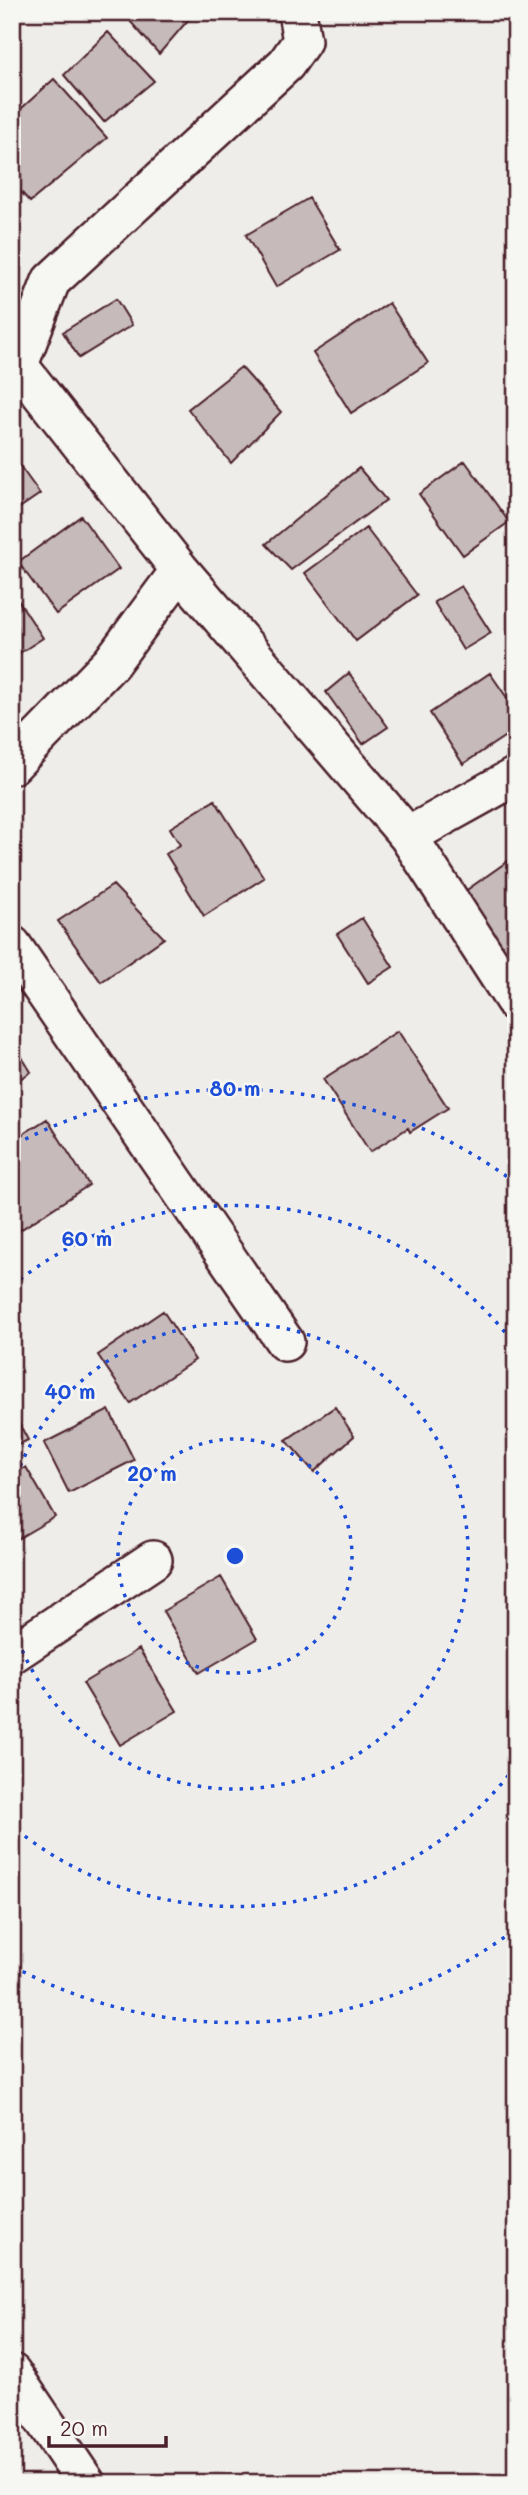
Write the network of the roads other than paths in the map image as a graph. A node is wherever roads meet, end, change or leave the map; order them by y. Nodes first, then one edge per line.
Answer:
1 (296, 12) edge
2 (14, 364) edge
3 (180, 570) junction
4 (12, 765) edge
5 (516, 776) edge
6 (408, 836) junction
7 (12, 945) edge
8 (516, 1003) edge
9 (285, 1342) dead end
10 (153, 1560) dead end
11 (12, 1654) edge
12 (12, 2373) edge
13 (86, 2483) edge

1 - 2 street
2 - 3 street
3 - 4 street
3 - 6 street
5 - 6 street
6 - 8 street
7 - 9 street
10 - 11 street
12 - 13 street

